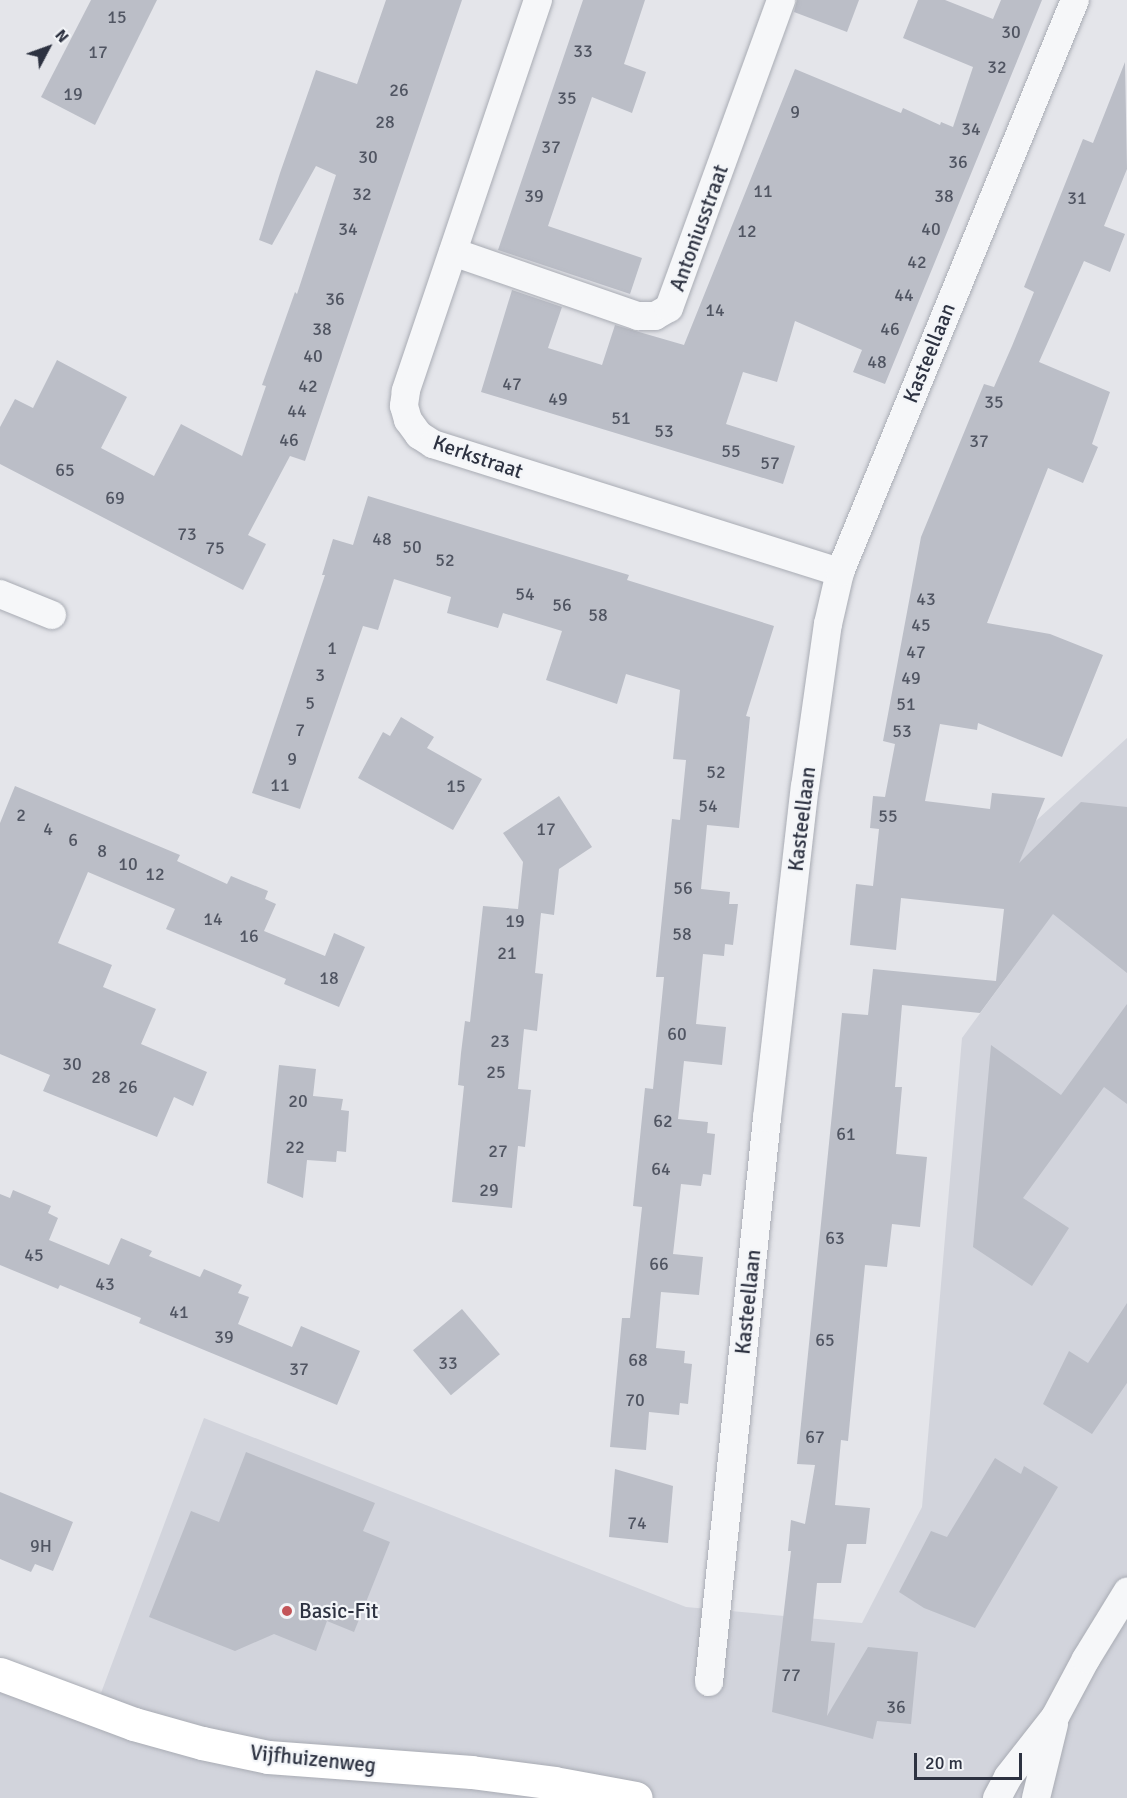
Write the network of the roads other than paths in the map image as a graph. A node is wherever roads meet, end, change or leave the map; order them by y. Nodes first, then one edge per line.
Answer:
1 (538, 0) edge
2 (781, 0) edge
3 (1075, 0) edge
4 (453, 252) junction
5 (840, 572) junction
6 (0, 594) edge
7 (52, 615) dead end
8 (1127, 1592) edge
9 (0, 1674) edge
10 (709, 1682) dead end
11 (1055, 1717) junction
12 (636, 1798) edge
13 (997, 1798) edge
14 (1036, 1798) edge

1 - 4 street, Kerkstraat
2 - 4 street, Antoniusstraat
3 - 5 street, Kasteellaan
4 - 5 street, Kerkstraat
5 - 10 street, Kasteellaan
6 - 7 street
8 - 11 street
9 - 12 street, Vijfhuizenweg
11 - 13 street
11 - 14 street

